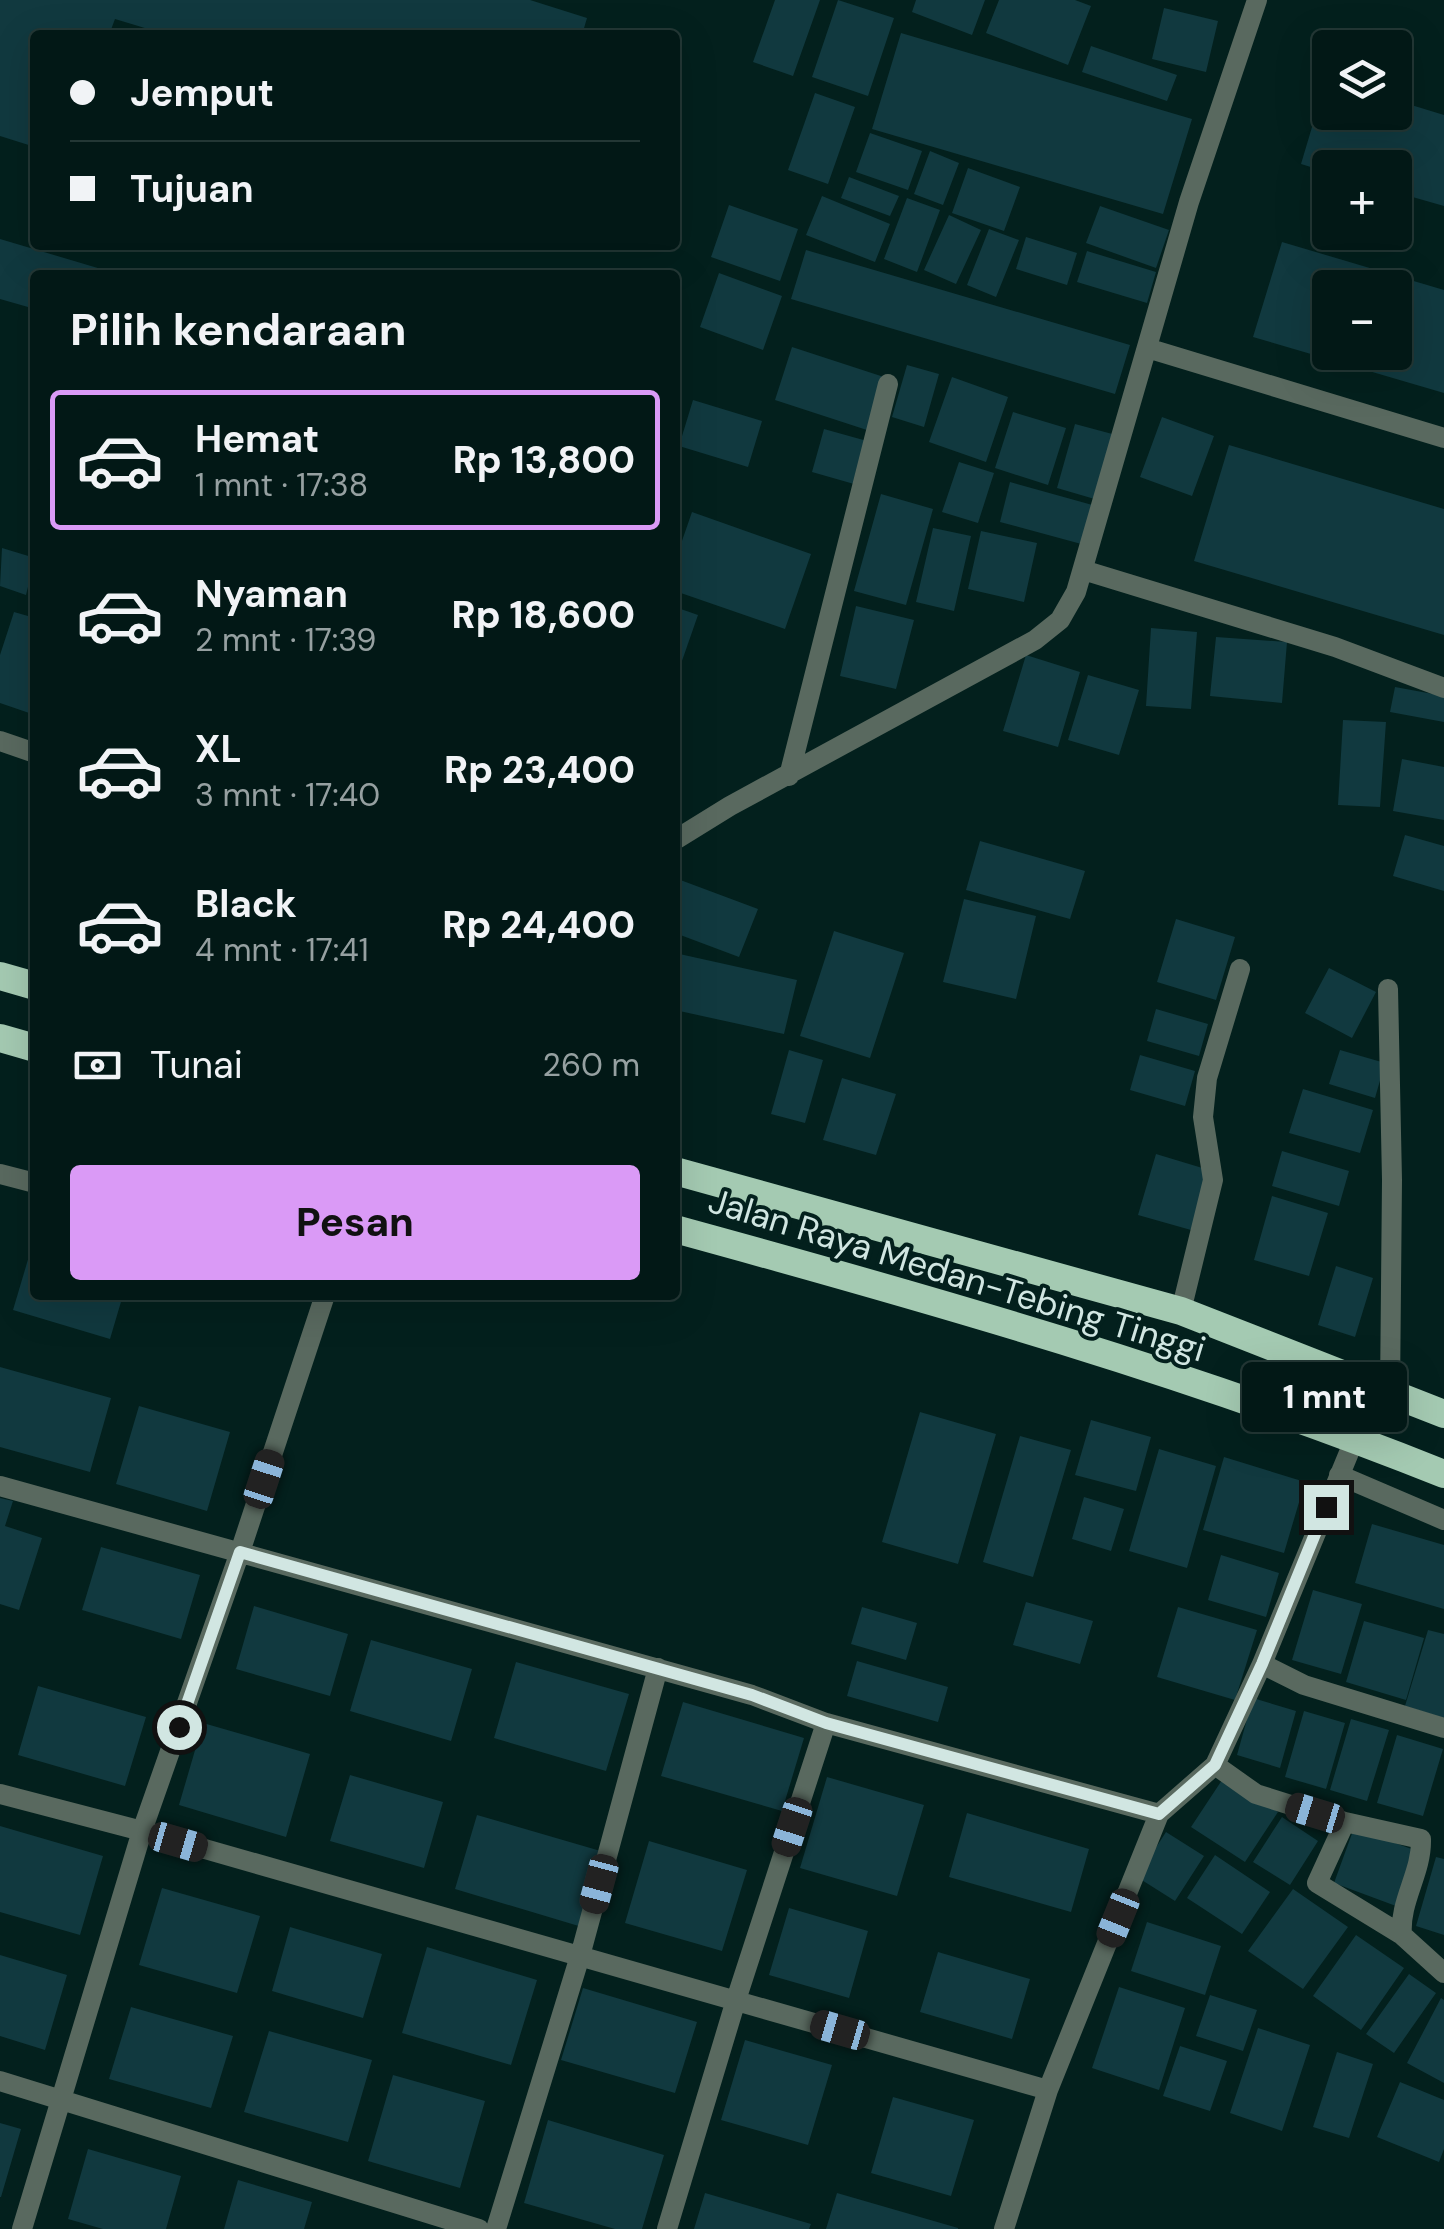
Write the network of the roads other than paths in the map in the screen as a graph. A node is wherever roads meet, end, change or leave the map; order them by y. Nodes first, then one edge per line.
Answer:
1 (1257, 0) edge
2 (1147, 348) junction
3 (888, 384) dead end
4 (1444, 438) edge
5 (1083, 570) junction
6 (1444, 688) edge
7 (0, 741) edge
8 (30, 751) edge
9 (789, 776) junction
10 (680, 837) edge
11 (1240, 970) dead end
12 (0, 976) edge
13 (30, 985) edge
14 (1388, 989) dead end
15 (0, 1038) edge
16 (30, 1047) edge
17 (680, 1172) edge
18 (0, 1174) edge
19 (30, 1181) edge
20 (680, 1230) edge
21 (323, 1300) edge
22 (1181, 1311) junction
23 (1390, 1393) junction
24 (1444, 1414) edge
25 (1355, 1438) junction
26 (1444, 1474) edge
27 (1339, 1476) junction
28 (0, 1486) edge
29 (1444, 1520) edge
30 (240, 1552) junction
31 (1262, 1664) junction
32 (658, 1668) junction
33 (826, 1723) junction
34 (1444, 1728) edge
35 (1215, 1765) junction
36 (0, 1794) edge
37 (1159, 1814) junction
38 (1344, 1822) junction
39 (142, 1832) junction
40 (1402, 1935) junction
41 (580, 1956) junction
42 (1444, 1973) edge
43 (736, 2000) junction
44 (0, 2081) edge
45 (1048, 2090) junction
46 (61, 2099) junction
47 (22, 2229) edge
48 (479, 2229) edge
49 (496, 2229) edge
50 (666, 2229) edge
51 (1004, 2229) edge

1 - 2 street
2 - 4 street
2 - 5 street
3 - 9 street
5 - 6 street
5 - 9 street
7 - 8 street
9 - 10 street
11 - 22 street
12 - 13 highway
14 - 23 street
15 - 16 highway
17 - 22 highway, Jalan Raya Medan-Tebing Tinggi
18 - 19 street
20 - 25 highway, Jalan Raya Medan-Tebing Tinggi
21 - 30 street
22 - 23 highway, Jalan Raya Medan-Tebing Tinggi
23 - 24 highway, Jalan Raya Medan-Tebing Tinggi
25 - 26 highway, Jalan Raya Medan-Tebing Tinggi
25 - 27 street
27 - 29 street
27 - 31 street
28 - 30 street
30 - 32 street
30 - 39 street
31 - 34 street
31 - 35 street
32 - 33 street
32 - 41 street
33 - 37 street
33 - 43 street
35 - 37 street
35 - 38 street
36 - 39 street
37 - 45 street
38 - 40 street
38 - 40 street
39 - 41 street
39 - 46 street
40 - 42 street
41 - 43 street
41 - 49 street
43 - 45 street
43 - 50 street
44 - 46 street
45 - 51 street
46 - 47 street
46 - 48 street

